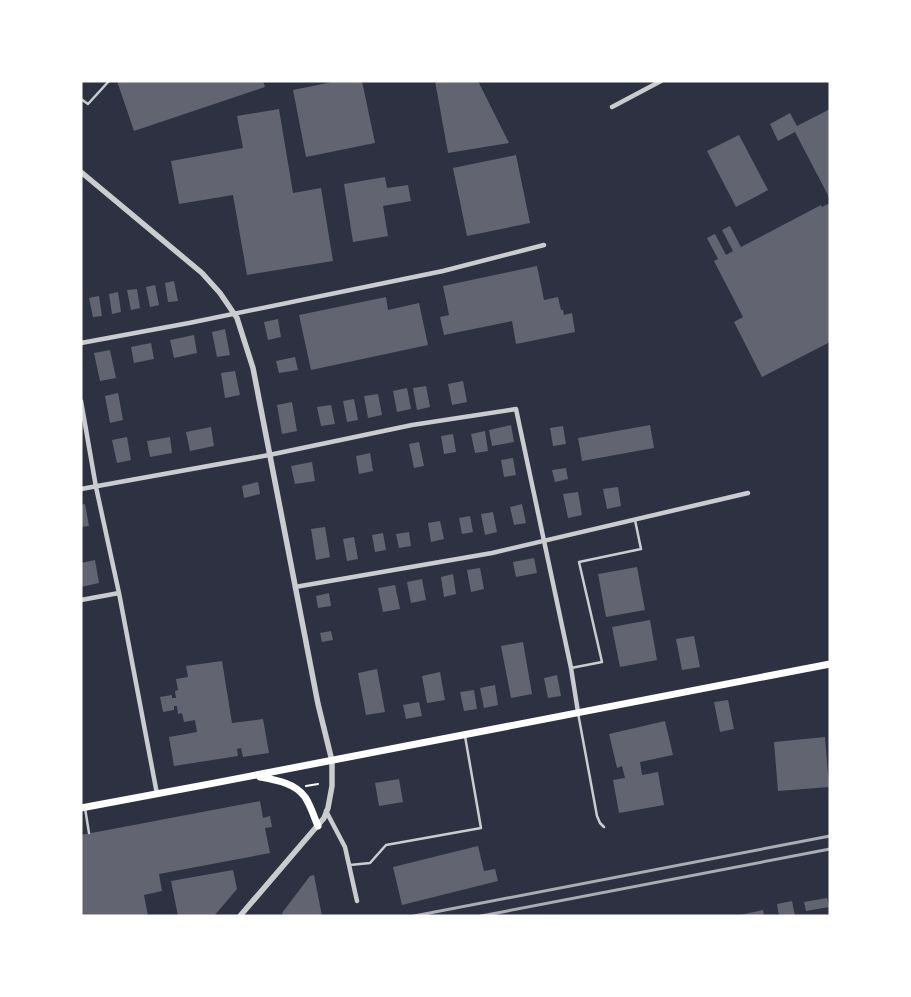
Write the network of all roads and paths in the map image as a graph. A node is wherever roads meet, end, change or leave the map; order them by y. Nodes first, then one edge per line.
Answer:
1 (109, 81) edge
2 (661, 81) edge
3 (81, 99) edge
4 (612, 107) dead end
5 (81, 172) edge
6 (544, 244) dead end
7 (234, 314) junction
8 (81, 343) edge
9 (81, 401) edge
10 (269, 455) junction
11 (96, 487) junction
12 (81, 489) edge
13 (748, 493) dead end
14 (635, 520) junction
15 (545, 542) junction
16 (295, 588) junction
17 (119, 593) junction
18 (81, 600) edge
19 (830, 664) edge
20 (571, 668) junction
21 (578, 712) junction
22 (465, 735) junction
23 (332, 761) junction
24 (254, 776) junction
25 (318, 784) dead end
26 (304, 788) dead end
27 (156, 794) junction
28 (83, 808) edge
29 (326, 811) junction
30 (318, 826) junction
31 (604, 827) dead end
32 (90, 833) dead end
33 (350, 865) junction
34 (357, 900) dead end
35 (240, 916) edge

1 - 3 lane
2 - 4 street
5 - 7 street
6 - 7 street
7 - 8 street
7 - 10 street
9 - 11 street
10 - 11 street
10 - 15 street
10 - 16 street
11 - 12 street
11 - 17 street
13 - 14 street
14 - 15 street
14 - 20 lane
15 - 16 street
15 - 20 street
16 - 23 street
17 - 18 street
17 - 27 street
19 - 21 main road
20 - 21 street
21 - 22 main road
21 - 31 lane
22 - 23 main road
22 - 33 lane
23 - 24 main road
23 - 29 street
24 - 27 main road
24 - 30 main road
25 - 26 path
27 - 28 main road
28 - 32 lane
29 - 30 street
29 - 33 street
30 - 35 street
33 - 34 street

